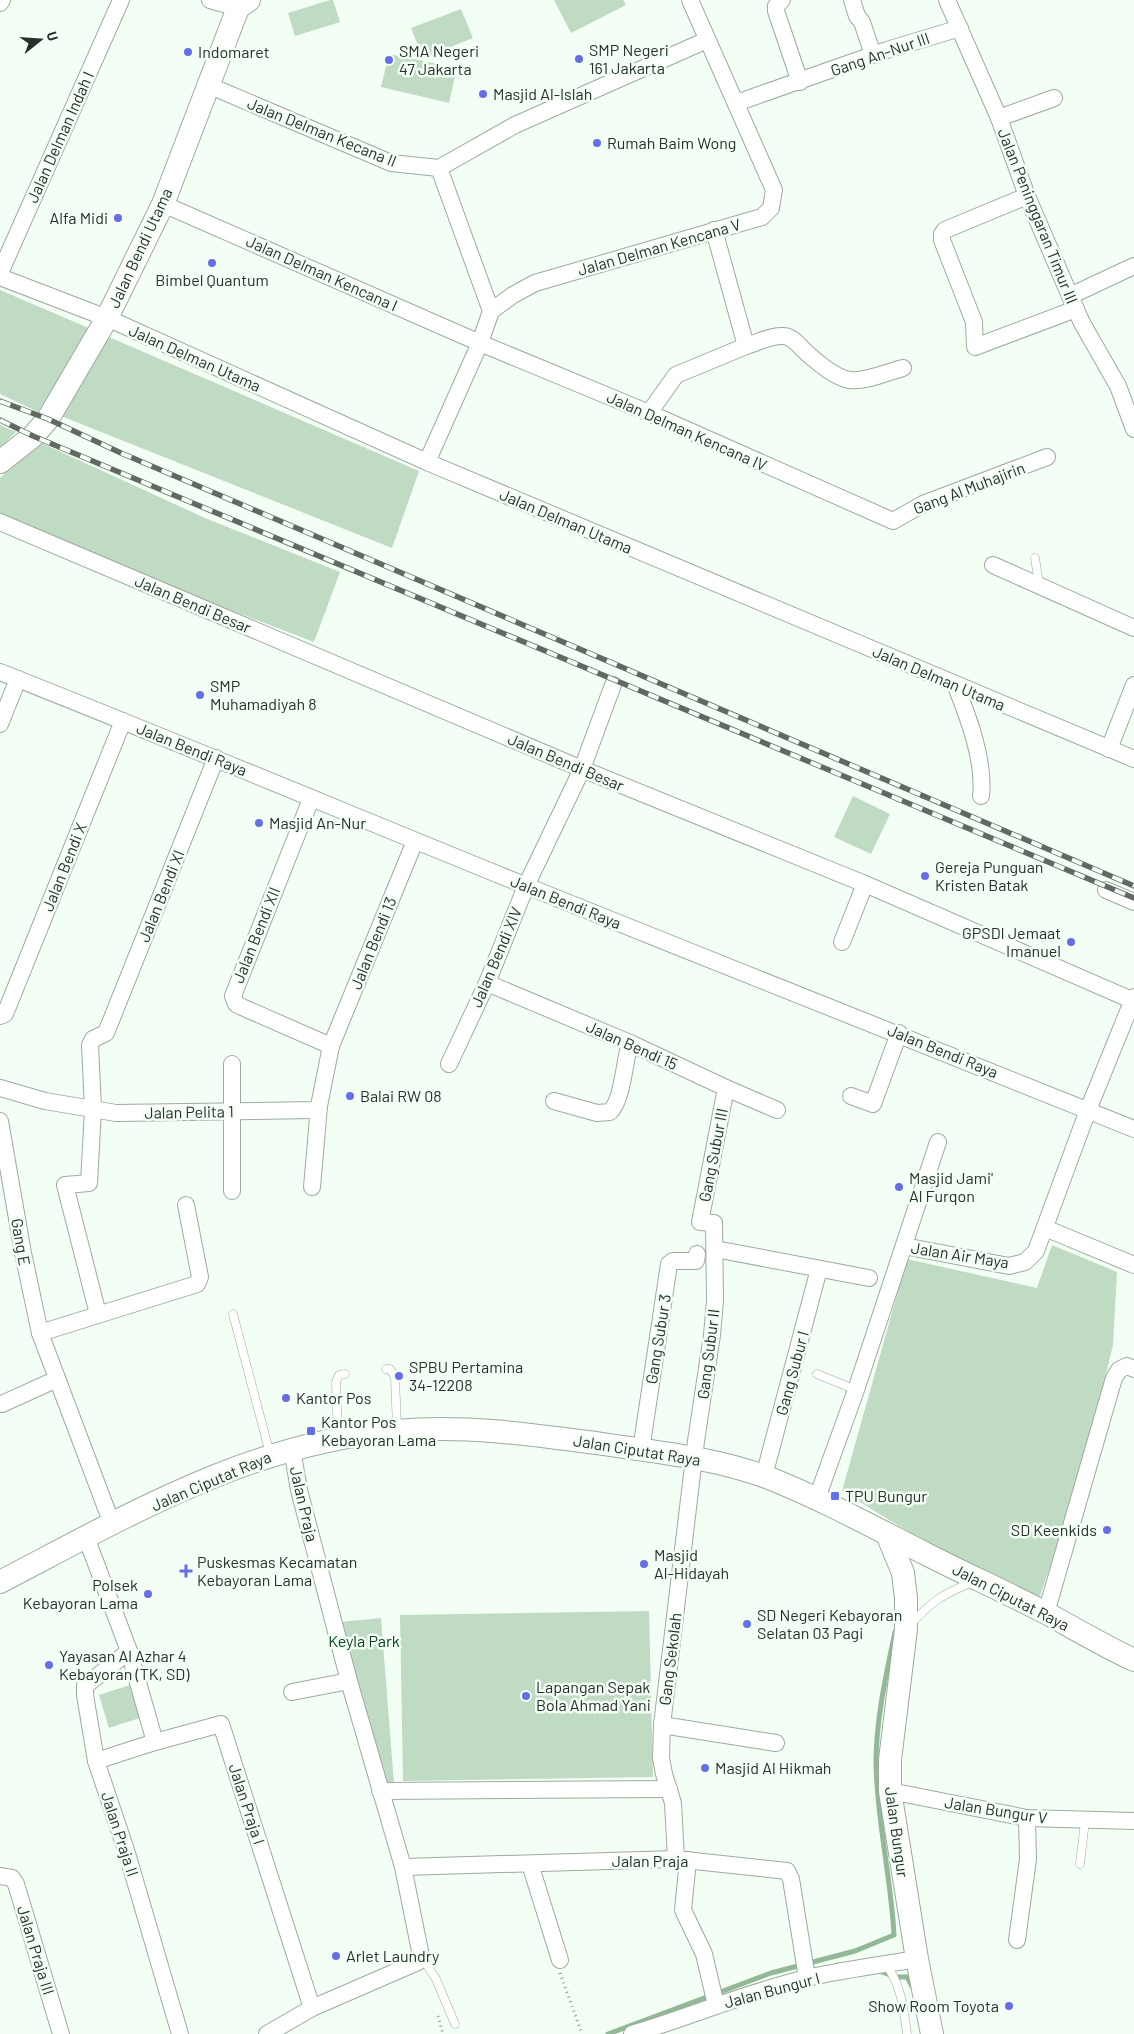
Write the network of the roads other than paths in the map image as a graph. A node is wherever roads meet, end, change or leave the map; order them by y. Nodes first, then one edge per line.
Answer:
1 (121, 0) edge
2 (210, 0) edge
3 (690, 0) edge
4 (782, 0) edge
5 (852, 0) edge
6 (947, 0) edge
7 (244, 4) edge
8 (960, 28) junction
9 (707, 40) junction
10 (873, 55) junction
11 (800, 82) junction
12 (208, 85) junction
13 (1054, 98) dead end
14 (736, 103) junction
15 (999, 118) junction
16 (439, 168) junction
17 (1027, 196) junction
18 (164, 204) junction
19 (714, 230) junction
20 (1134, 266) edge
21 (0, 275) edge
22 (1073, 302) junction
23 (491, 311) junction
24 (107, 318) junction
25 (480, 343) junction
26 (746, 346) junction
27 (903, 368) dead end
28 (649, 413) junction
29 (1134, 428) edge
30 (1047, 457) dead end
31 (0, 462) edge
32 (427, 462) junction
33 (893, 521) joint
34 (0, 522) edge
35 (1035, 558) dead end
36 (993, 565) dead end
37 (1040, 586) junction
38 (1134, 628) edge
39 (0, 672) edge
40 (18, 679) junction
41 (955, 684) junction
42 (613, 685) dead end
43 (1134, 685) edge
44 (123, 721) junction
45 (0, 724) edge
46 (1109, 749) junction
47 (216, 758) junction
48 (1134, 759) edge
49 (582, 769) junction
50 (981, 796) dead end
51 (311, 799) junction
52 (415, 841) junction
53 (865, 884) junction
54 (526, 886) junction
55 (1106, 890) dead end
56 (1134, 902) edge
57 (842, 942) dead end
58 (487, 983) junction
59 (1134, 999) edge
60 (3, 1015) edge
61 (899, 1034) junction
62 (630, 1043) junction
63 (330, 1046) junction
64 (232, 1064) dead end
65 (449, 1064) dead end
66 (0, 1088) edge
67 (726, 1088) junction
68 (851, 1096) dead end
69 (554, 1101) dead end
70 (319, 1106) junction
71 (93, 1109) junction
72 (777, 1110) dead end
73 (1088, 1110) junction
74 (231, 1112) junction
75 (0, 1121) edge
76 (1134, 1129) edge
77 (938, 1142) dead end
78 (312, 1187) dead end
79 (232, 1191) dead end
80 (186, 1205) dead end
81 (700, 1222) joint
82 (1045, 1228) junction
83 (904, 1246) junction
84 (715, 1249) junction
85 (697, 1254) dead end
86 (1134, 1265) edge
87 (819, 1269) junction
88 (869, 1278) dead end
89 (98, 1314) junction
90 (233, 1314) dead end
91 (40, 1333) junction
92 (386, 1369) dead end
93 (1134, 1369) edge
94 (345, 1374) dead end
95 (816, 1374) dead end
96 (57, 1379) junction
97 (856, 1390) junction
98 (2, 1404) dead end
99 (397, 1430) junction
100 (338, 1438) junction
101 (641, 1450) junction
102 (281, 1452) junction
103 (695, 1458) junction
104 (764, 1476) junction
105 (817, 1498) junction
106 (112, 1524) junction
107 (887, 1534) junction
108 (86, 1537) junction
109 (976, 1580) junction
110 (0, 1582) edge
111 (1046, 1613) junction
112 (906, 1629) junction
113 (129, 1651) junction
114 (1134, 1660) edge
115 (349, 1681) junction
116 (292, 1692) dead end
117 (662, 1725) junction
118 (155, 1742) junction
119 (776, 1742) dead end
120 (96, 1761) junction
121 (669, 1789) junction
122 (380, 1791) junction
123 (890, 1791) junction
124 (1028, 1818) junction
125 (1085, 1821) junction
126 (1134, 1821) edge
127 (682, 1860) junction
128 (530, 1864) junction
129 (1080, 1864) dead end
130 (403, 1867) junction
131 (0, 1876) edge
132 (1016, 1940) dead end
133 (421, 1956) junction
134 (917, 1959) junction
135 (560, 1960) road end
136 (885, 1964) junction
137 (807, 1978) junction
138 (716, 2005) junction
139 (312, 2008) junction
140 (455, 2024) dead end
141 (635, 2033) edge
142 (61, 2034) edge
143 (180, 2034) edge
144 (267, 2034) edge
145 (907, 2034) edge
146 (932, 2034) edge

1 - 21 street, Jalan Delman Indah I
2 - 7 street
3 - 9 street, Jalan Delman Kencana V
4 - 11 street
5 - 10 street
6 - 8 street, Jalan Peninggaran Timur III
7 - 12 main road, Jalan Bendi Utama
8 - 10 street, Gang An-Nur III
8 - 15 street, Jalan Peninggaran Timur III
9 - 14 street, Jalan Delman Kencana V
9 - 16 street
10 - 11 street, Gang An-Nur III
11 - 14 street, Gang An-Nur III
12 - 16 street, Jalan Delman Kecana II
12 - 18 main road, Jalan Bendi Utama
13 - 15 street
14 - 19 street, Jalan Delman Kencana V
15 - 17 street, Jalan Peninggaran Timur III
16 - 23 street
17 - 22 street, Jalan Peninggaran Timur III
17 - 22 street
18 - 24 main road, Jalan Bendi Utama
18 - 25 street, Jalan Delman Kencana I
19 - 23 street, Jalan Delman Kencana V
19 - 26 street
20 - 22 street
21 - 24 street, Jalan Delman Utama
22 - 29 street, Jalan Peninggaran Timur III
23 - 25 street
24 - 31 main road, Jalan Bendi Utama
24 - 32 street, Jalan Delman Utama
25 - 28 street, Jalan Delman Kencana IV
25 - 32 street
26 - 27 street
26 - 28 street
28 - 33 street, Jalan Delman Kencana IV
30 - 33 street, Gang Al Muhajirin
32 - 41 street, Jalan Delman Utama
34 - 49 street, Jalan Bendi Besar
35 - 37 lane
36 - 37 street
37 - 38 street
39 - 40 street, Jalan Bendi Raya
40 - 44 street, Jalan Bendi Raya
40 - 45 street
41 - 46 street, Jalan Delman Utama
41 - 50 street
42 - 49 street, Jalan Bendi XIV
43 - 46 street
44 - 47 street, Jalan Bendi Raya
44 - 60 street, Jalan Bendi X
46 - 48 street, Jalan Delman Utama
47 - 51 street, Jalan Bendi Raya
47 - 71 street, Jalan Bendi XI
49 - 53 street, Jalan Bendi Besar
49 - 54 street, Jalan Bendi XIV
51 - 52 street, Jalan Bendi Raya
51 - 63 street, Jalan Bendi XII
52 - 54 street, Jalan Bendi Raya
52 - 63 street, Jalan Bendi 13
53 - 57 street
53 - 59 street, Jalan Bendi Besar
54 - 58 street, Jalan Bendi XIV
54 - 61 street, Jalan Bendi Raya
55 - 56 street
58 - 62 street, Jalan Bendi 15
58 - 65 street, Jalan Bendi XIV
59 - 73 street, Jalan Air Maya
61 - 68 street
61 - 73 street, Jalan Bendi Raya
62 - 67 street, Jalan Bendi 15
62 - 69 street
63 - 70 street
64 - 74 street
66 - 71 street, Jalan Pelita 1
67 - 72 street, Jalan Bendi 15
67 - 81 street, Gang Subur III
70 - 74 street, Jalan Pelita 1
70 - 78 street
71 - 74 street, Jalan Pelita 1
71 - 89 street
73 - 76 street, Jalan Bendi Raya
73 - 82 street, Jalan Air Maya
74 - 79 street
75 - 91 street, Gang E
77 - 83 street
80 - 89 street
81 - 84 street, Gang Subur II
82 - 83 street, Jalan Air Maya
82 - 86 street
83 - 97 street, Jalan Air Maya
84 - 87 street
84 - 103 street, Gang Subur II
85 - 101 street, Gang Subur 3
87 - 88 street
87 - 104 street, Gang Subur I
89 - 91 street
90 - 102 lane
91 - 96 street
92 - 99 lane
93 - 111 street
94 - 100 lane
95 - 97 lane
96 - 98 street
96 - 106 street
97 - 105 street, Jalan Air Maya
99 - 100 main road, Jalan Ciputat Raya
99 - 101 main road, Jalan Ciputat Raya
100 - 102 main road, Jalan Ciputat Raya
101 - 103 main road, Jalan Ciputat Raya
102 - 106 main road, Jalan Ciputat Raya
102 - 115 street, Jalan Praja
103 - 104 main road, Jalan Ciputat Raya
103 - 117 street, Gang Sekolah
104 - 105 main road, Jalan Ciputat Raya
105 - 107 main road, Jalan Ciputat Raya
106 - 108 main road, Jalan Ciputat Raya
107 - 109 main road, Jalan Ciputat Raya
107 - 112 main road, Jalan Bungur
108 - 110 main road, Jalan Ciputat Raya
108 - 113 street
109 - 111 main road, Jalan Ciputat Raya
109 - 112 lane
111 - 114 main road, Jalan Ciputat Raya
112 - 123 main road, Jalan Bungur
113 - 118 street
113 - 120 street, Jalan Praja II
115 - 116 street
115 - 122 street, Jalan Praja
117 - 119 street
117 - 121 street, Gang Sekolah
118 - 120 street, Jalan Praja I
118 - 139 street, Jalan Praja I
120 - 143 street, Jalan Praja II
121 - 122 street
121 - 127 street, Gang Sekolah
122 - 130 street, Jalan Praja
123 - 124 street, Jalan Bungur V
123 - 134 main road, Jalan Bungur
124 - 125 street, Jalan Bungur V
124 - 132 street
125 - 126 street, Jalan Bungur V
125 - 129 lane
127 - 128 street, Jalan Praja
127 - 137 street, Jalan Praja
127 - 138 street, Gang Sekolah
128 - 130 street, Jalan Praja
128 - 135 street
130 - 133 street, Jalan Praja
131 - 142 street, Jalan Praja III
133 - 139 street
133 - 140 lane
134 - 136 street, Jalan Bungur I
134 - 146 main road, Jalan Bungur
136 - 137 street, Jalan Bungur I
136 - 145 lane
137 - 138 street, Jalan Bungur I
138 - 141 street, Jalan Bungur I
139 - 144 street

